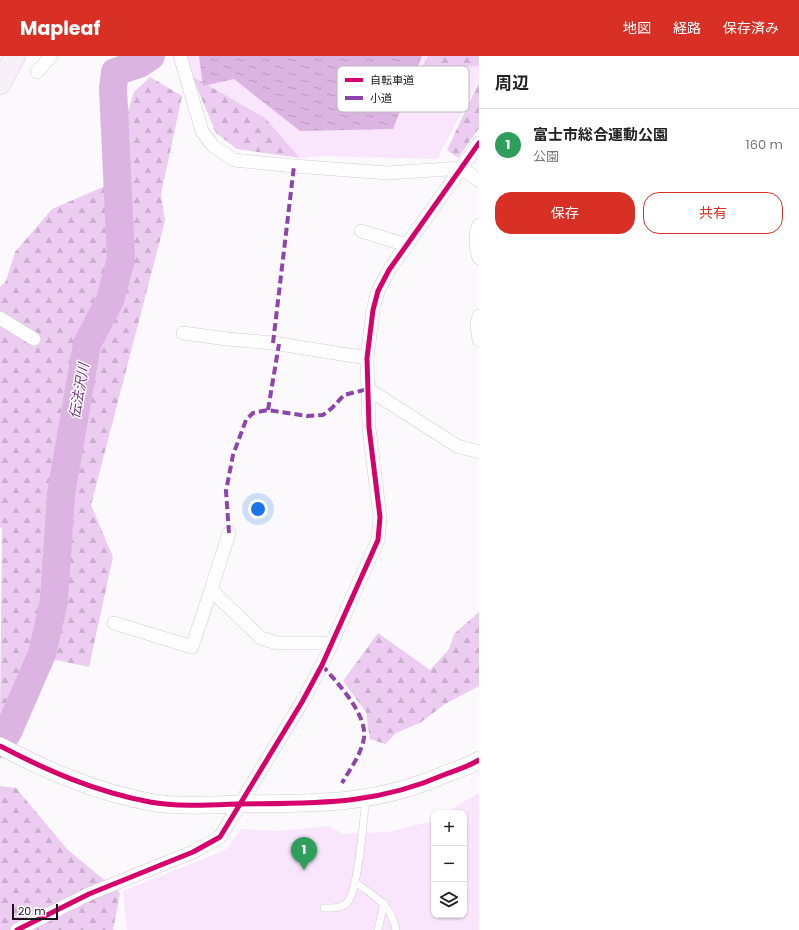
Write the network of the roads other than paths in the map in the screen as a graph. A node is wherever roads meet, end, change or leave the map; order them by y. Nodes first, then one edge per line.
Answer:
1 (15, 56) edge
2 (51, 56) edge
3 (180, 56) edge
4 (37, 72) dead end
5 (0, 84) edge
6 (479, 142) edge
7 (462, 168) junction
8 (479, 181) edge
9 (479, 225) edge
10 (361, 231) dead end
11 (407, 245) junction
12 (479, 258) edge
13 (479, 316) edge
14 (0, 318) edge
15 (183, 333) dead end
16 (34, 338) dead end
17 (479, 340) edge
18 (367, 358) junction
19 (368, 389) junction
20 (479, 452) edge
21 (229, 532) dead end
22 (211, 590) junction
23 (114, 623) dead end
24 (331, 643) junction
25 (0, 746) edge
26 (479, 760) edge
27 (366, 799) junction
28 (240, 804) junction
29 (355, 882) junction
30 (384, 903) junction
31 (324, 908) dead end
32 (17, 930) edge
33 (378, 930) edge
34 (396, 930) edge

1 - 5 main road
2 - 4 street
3 - 7 street
6 - 7 street
7 - 8 street
7 - 11 street
9 - 12 street
10 - 11 street
11 - 18 street
13 - 17 street
14 - 16 street
15 - 18 street
18 - 19 street
19 - 20 street
19 - 24 street
21 - 22 street
22 - 23 street
22 - 24 street
24 - 28 street
25 - 28 street
26 - 27 street
27 - 28 street
27 - 29 lane
28 - 32 street
29 - 30 lane
29 - 31 lane
30 - 33 lane
30 - 34 lane

